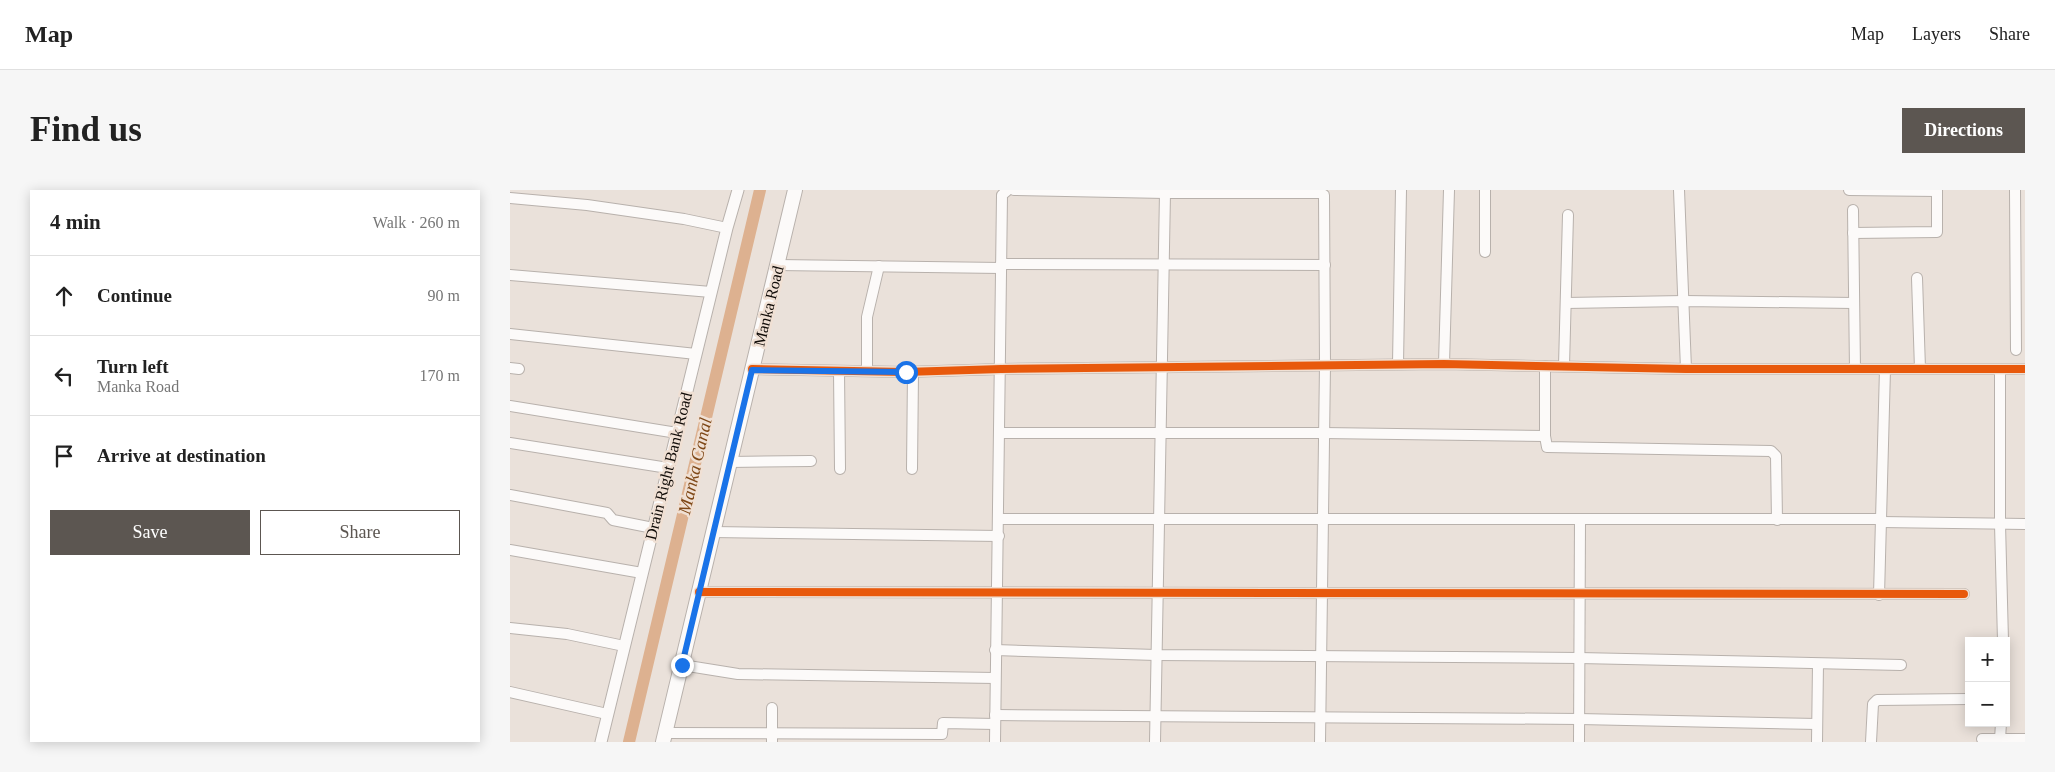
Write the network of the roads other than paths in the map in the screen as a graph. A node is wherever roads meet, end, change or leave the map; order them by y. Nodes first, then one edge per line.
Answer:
1 (738, 190) edge
2 (795, 190) edge
3 (1008, 190) edge
4 (1014, 190) edge
5 (1401, 190) edge
6 (1449, 190) edge
7 (1485, 190) edge
8 (1679, 190) edge
9 (1849, 190) edge
10 (2015, 190) edge
11 (1937, 191) edge
12 (1165, 193) junction
13 (510, 198) edge
14 (1853, 210) dead end
15 (1568, 215) dead end
16 (727, 228) junction
17 (1853, 233) junction
18 (1485, 252) dead end
19 (1163, 264) junction
20 (778, 265) junction
21 (1325, 265) junction
22 (879, 266) junction
23 (1001, 266) junction
24 (510, 275) edge
25 (1917, 278) dead end
26 (711, 292) junction
27 (1684, 301) junction
28 (1566, 303) junction
29 (1854, 303) junction
30 (510, 334) edge
31 (2016, 350) dead end
32 (696, 354) junction
33 (1398, 364) junction
34 (1444, 364) junction
35 (1325, 365) junction
36 (1545, 366) junction
37 (1564, 366) junction
38 (1162, 368) junction
39 (1001, 369) junction
40 (1686, 369) junction
41 (1855, 369) junction
42 (1885, 369) junction
43 (1920, 369) junction
44 (2000, 369) junction
45 (2025, 369) edge
46 (752, 370) junction
47 (839, 371) junction
48 (867, 371) junction
49 (913, 372) junction
50 (510, 406) edge
51 (1161, 432) junction
52 (677, 433) junction
53 (999, 433) junction
54 (1323, 433) junction
55 (1545, 436) junction
56 (510, 443) edge
57 (810, 461) dead end
58 (730, 462) junction
59 (668, 468) junction
60 (840, 469) dead end
61 (912, 469) dead end
62 (510, 495) edge
63 (1159, 518) junction
64 (998, 519) junction
65 (1321, 520) junction
66 (1580, 520) junction
67 (1777, 520) junction
68 (1881, 521) junction
69 (2000, 524) junction
70 (2025, 524) edge
71 (653, 528) junction
72 (714, 532) junction
73 (998, 536) junction
74 (510, 550) edge
75 (642, 573) junction
76 (699, 592) junction
77 (998, 592) junction
78 (1157, 592) junction
79 (1320, 593) junction
80 (1580, 594) junction
81 (1879, 594) junction
82 (1964, 594) dead end
83 (510, 628) edge
84 (2004, 637) edge
85 (624, 646) junction
86 (995, 650) junction
87 (1156, 655) junction
88 (1320, 656) junction
89 (1579, 658) junction
90 (1818, 664) junction
91 (682, 665) junction
92 (1901, 665) dead end
93 (995, 678) junction
94 (510, 692) edge
95 (1965, 699) edge
96 (772, 708) dead end
97 (607, 714) junction
98 (1155, 716) junction
99 (1320, 717) junction
100 (1579, 719) junction
101 (995, 720) junction
102 (1817, 724) junction
103 (2000, 727) edge
104 (664, 738) edge
105 (772, 738) edge
106 (1982, 739) dead end
107 (2000, 739) junction
108 (2025, 739) edge
109 (601, 742) edge
110 (995, 742) edge
111 (1155, 742) edge
112 (1320, 742) edge
113 (1579, 742) edge
114 (1817, 742) edge
115 (1871, 742) edge

1 - 16 street, Drain Right Bank Road
2 - 20 main road, Manka Road
3 - 23 street
4 - 12 street
5 - 33 street
6 - 34 street
7 - 18 street
8 - 27 street
9 - 11 street
10 - 31 street
11 - 17 street
12 - 19 street
12 - 21 street
13 - 16 street
14 - 17 street
15 - 28 street
16 - 26 street, Drain Right Bank Road
17 - 29 street
19 - 21 street
19 - 23 street
19 - 38 street
20 - 22 street
20 - 46 main road, Manka Road
21 - 35 street
22 - 23 street
22 - 48 street
23 - 39 street
24 - 26 street
25 - 43 street
26 - 32 street, Drain Right Bank Road
27 - 28 street
27 - 29 street
27 - 40 street
28 - 37 street
29 - 41 street
30 - 32 street
32 - 52 street, Drain Right Bank Road
33 - 34 street
33 - 35 street
34 - 36 street
35 - 38 street
35 - 54 street
36 - 37 street
36 - 55 street
37 - 40 street
38 - 39 street
38 - 51 street
39 - 49 street
39 - 53 street
40 - 41 street
41 - 42 street
42 - 43 street
42 - 68 street
43 - 44 street
44 - 45 street
44 - 69 street
46 - 47 street
46 - 58 main road, Manka Road
47 - 48 street
47 - 60 street
48 - 49 street
49 - 61 street
50 - 52 street
51 - 53 street
51 - 54 street
51 - 63 street
52 - 59 street, Drain Right Bank Road
53 - 64 street
54 - 55 street
54 - 65 street
55 - 67 street
56 - 59 street
57 - 58 street
58 - 72 main road, Manka Road
59 - 71 street, Drain Right Bank Road
62 - 71 street
63 - 64 street
63 - 65 street
63 - 78 street
64 - 73 street
65 - 66 street
65 - 79 street
66 - 67 street
66 - 80 street
67 - 68 street
68 - 69 street
68 - 81 street
69 - 70 street
69 - 84 street
71 - 75 street, Drain Right Bank Road
72 - 73 street
72 - 76 main road, Manka Road
73 - 77 street
74 - 75 street
75 - 85 street, Drain Right Bank Road
76 - 77 street
76 - 91 main road, Manka Road
77 - 78 street
77 - 86 street
78 - 79 street
78 - 87 street
79 - 80 street
79 - 88 street
80 - 81 street
80 - 89 street
81 - 82 street
83 - 85 street
85 - 97 street, Drain Right Bank Road
86 - 87 street
86 - 93 street
87 - 88 street
87 - 98 street
88 - 89 street
88 - 99 street
89 - 90 street
89 - 100 street
90 - 92 street
90 - 102 street
91 - 93 street
91 - 104 main road, Manka Road
93 - 101 street
94 - 97 street
95 - 115 street
96 - 105 street
97 - 109 street, Drain Right Bank Road
98 - 99 street
98 - 101 street
98 - 111 street
99 - 100 street
99 - 112 street
100 - 102 street
100 - 113 street
101 - 105 street
101 - 110 street
102 - 114 street
103 - 107 street
104 - 105 street
106 - 107 street
107 - 108 street

